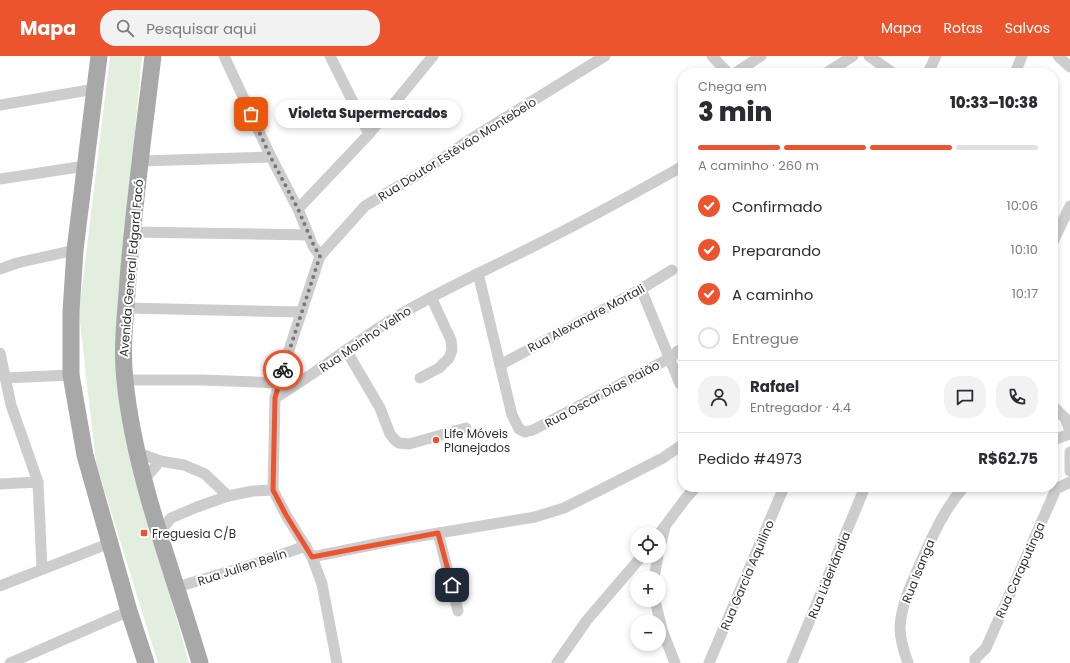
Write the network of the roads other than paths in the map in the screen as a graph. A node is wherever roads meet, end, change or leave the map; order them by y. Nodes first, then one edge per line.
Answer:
1 (99, 56) edge
2 (153, 56) edge
3 (224, 56) edge
4 (330, 56) edge
5 (605, 56) edge
6 (712, 56) edge
7 (761, 56) edge
8 (853, 56) edge
9 (869, 56) edge
10 (936, 56) edge
11 (1022, 56) edge
12 (1058, 56) edge
13 (429, 57) edge
14 (1070, 67) edge
15 (723, 68) edge
16 (743, 68) edge
17 (834, 68) edge
18 (886, 68) edge
19 (930, 68) edge
20 (1017, 68) edge
21 (95, 89) junction
22 (0, 105) edge
23 (369, 134) junction
24 (271, 158) junction
25 (141, 161) junction
26 (85, 166) junction
27 (678, 169) edge
28 (0, 179) edge
29 (1070, 206) edge
30 (298, 209) junction
31 (1058, 231) edge
32 (132, 232) junction
33 (308, 235) junction
34 (75, 250) junction
35 (320, 256) junction
36 (0, 269) edge
37 (672, 270) dead end
38 (478, 273) junction
39 (641, 289) junction
40 (431, 297) junction
41 (126, 308) junction
42 (302, 312) junction
43 (346, 350) junction
44 (678, 351) edge
45 (0, 353) edge
46 (670, 358) junction
47 (500, 365) junction
48 (71, 374) junction
49 (5, 378) junction
50 (420, 378) dead end
51 (678, 379) edge
52 (124, 380) junction
53 (279, 383) junction
54 (275, 398) junction
55 (1058, 411) edge
56 (466, 428) dead end
57 (1070, 431) edge
58 (1070, 434) edge
59 (1058, 438) edge
60 (678, 448) edge
61 (136, 452) junction
62 (1070, 452) edge
63 (160, 461) junction
64 (1070, 470) edge
65 (144, 480) junction
66 (38, 482) junction
67 (1070, 482) edge
68 (0, 484) edge
69 (1058, 488) edge
70 (273, 490) junction
71 (691, 492) edge
72 (782, 492) edge
73 (863, 492) edge
74 (960, 492) edge
75 (1055, 492) edge
76 (228, 496) junction
77 (154, 515) junction
78 (171, 518) junction
79 (664, 527) edge
80 (159, 533) junction
81 (438, 533) junction
82 (110, 543) junction
83 (306, 546) junction
84 (312, 557) junction
85 (636, 563) edge
86 (42, 569) junction
87 (0, 586) edge
88 (177, 587) junction
89 (657, 607) edge
90 (129, 611) junction
91 (458, 611) dead end
92 (10, 663) edge
93 (146, 663) edge
94 (200, 663) edge
95 (337, 663) edge
96 (557, 663) edge
97 (675, 663) edge
98 (709, 663) edge
99 (792, 663) edge
100 (908, 663) edge
101 (975, 663) edge

1 - 21 main road
2 - 25 main road, Avenida General Edgard Facó
3 - 24 street
4 - 23 street
5 - 35 street, Rua Doutor Estêvão Montebelo
6 - 15 street
7 - 16 street
8 - 17 street
9 - 18 street
10 - 19 street
11 - 20 street
12 - 14 street
13 - 23 street
21 - 22 street
21 - 26 main road
23 - 30 street
24 - 25 street
24 - 30 street
25 - 32 main road, Avenida General Edgard Facó
26 - 28 street
26 - 34 main road
27 - 38 street, Rua Moinho Velho
29 - 31 street
30 - 33 street
32 - 33 street
32 - 41 main road, Avenida General Edgard Facó
33 - 35 street
34 - 36 street
34 - 48 main road
35 - 42 street
37 - 39 street, Rua Alexandre Mortali
38 - 40 street, Rua Moinho Velho
38 - 47 street
39 - 46 street
39 - 47 street, Rua Alexandre Mortali
40 - 43 street, Rua Moinho Velho
40 - 50 street
41 - 42 street
41 - 52 main road, Avenida General Edgard Facó
42 - 53 street
43 - 54 street, Rua Moinho Velho
43 - 56 street
44 - 46 street, Rua Oscar Dias Paião
45 - 49 street
46 - 47 street, Rua Oscar Dias Paião
46 - 51 street
48 - 49 street
48 - 82 main road
49 - 66 street
52 - 53 street
52 - 61 main road, Avenida General Edgard Facó
53 - 54 street
54 - 70 street
55 - 57 street
58 - 59 street
60 - 81 street
61 - 63 street
61 - 65 main road, Avenida General Edgard Facó
62 - 64 street
63 - 65 street
63 - 76 street
65 - 77 main road, Avenida General Edgard Facó
66 - 68 street
66 - 86 street
67 - 69 street, Rua Caraputinga
70 - 76 street
70 - 83 street
71 - 79 street
72 - 98 street, Rua Garcia Aquilino
73 - 99 street, Rua Liderlândia
74 - 100 street, Rua Isanga
75 - 101 street, Rua Caraputinga
76 - 78 street
77 - 78 street
77 - 80 main road, Avenida General Edgard Facó
78 - 80 street
80 - 88 main road, Avenida General Edgard Facó
81 - 84 street
81 - 91 street
82 - 86 street
82 - 90 main road
83 - 84 street
83 - 88 street, Rua Julien Belin
84 - 95 street
85 - 96 street
86 - 87 street
88 - 94 main road, Avenida General Edgard Facó
89 - 97 street
90 - 92 street
90 - 93 main road

